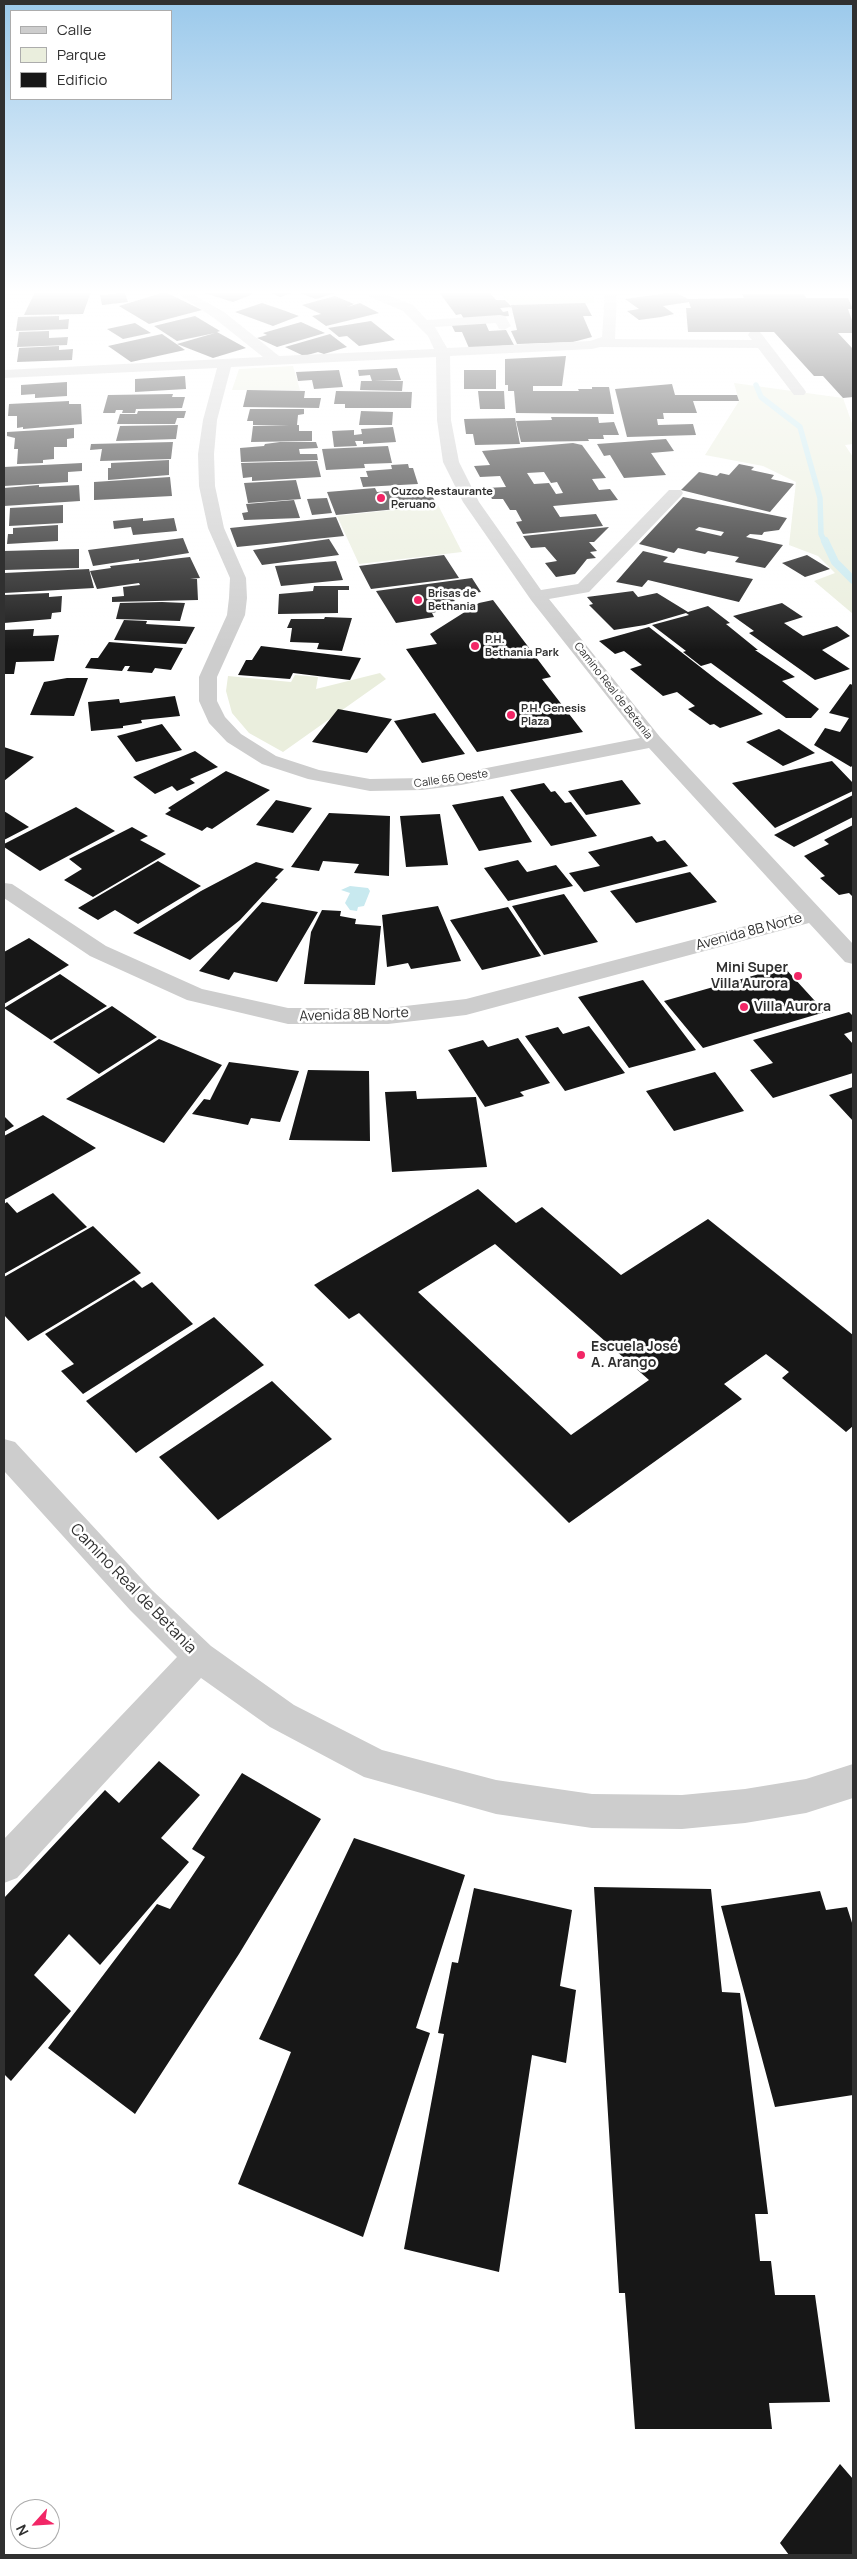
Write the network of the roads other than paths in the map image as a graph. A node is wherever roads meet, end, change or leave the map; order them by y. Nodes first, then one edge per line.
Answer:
1 (212, 411) edge
2 (444, 411) edge
3 (674, 494) dead end
4 (537, 596) junction
5 (653, 742) junction
6 (4, 889) edge
7 (812, 915) junction
8 (853, 957) edge
9 (4, 1451) edge
10 (199, 1657) junction
11 (853, 1781) edge
12 (4, 1865) edge

1 - 5 street, Calle 66 Oeste
2 - 4 street, Camino Real de Betania
3 - 4 street
4 - 5 street, Camino Real de Betania
5 - 7 street, Camino Real de Betania
6 - 7 street, Avenida 8B Norte
7 - 8 street, Camino Real de Betania
9 - 10 street, Camino Real de Betania
10 - 11 street, Camino Real de Betania
10 - 12 street

